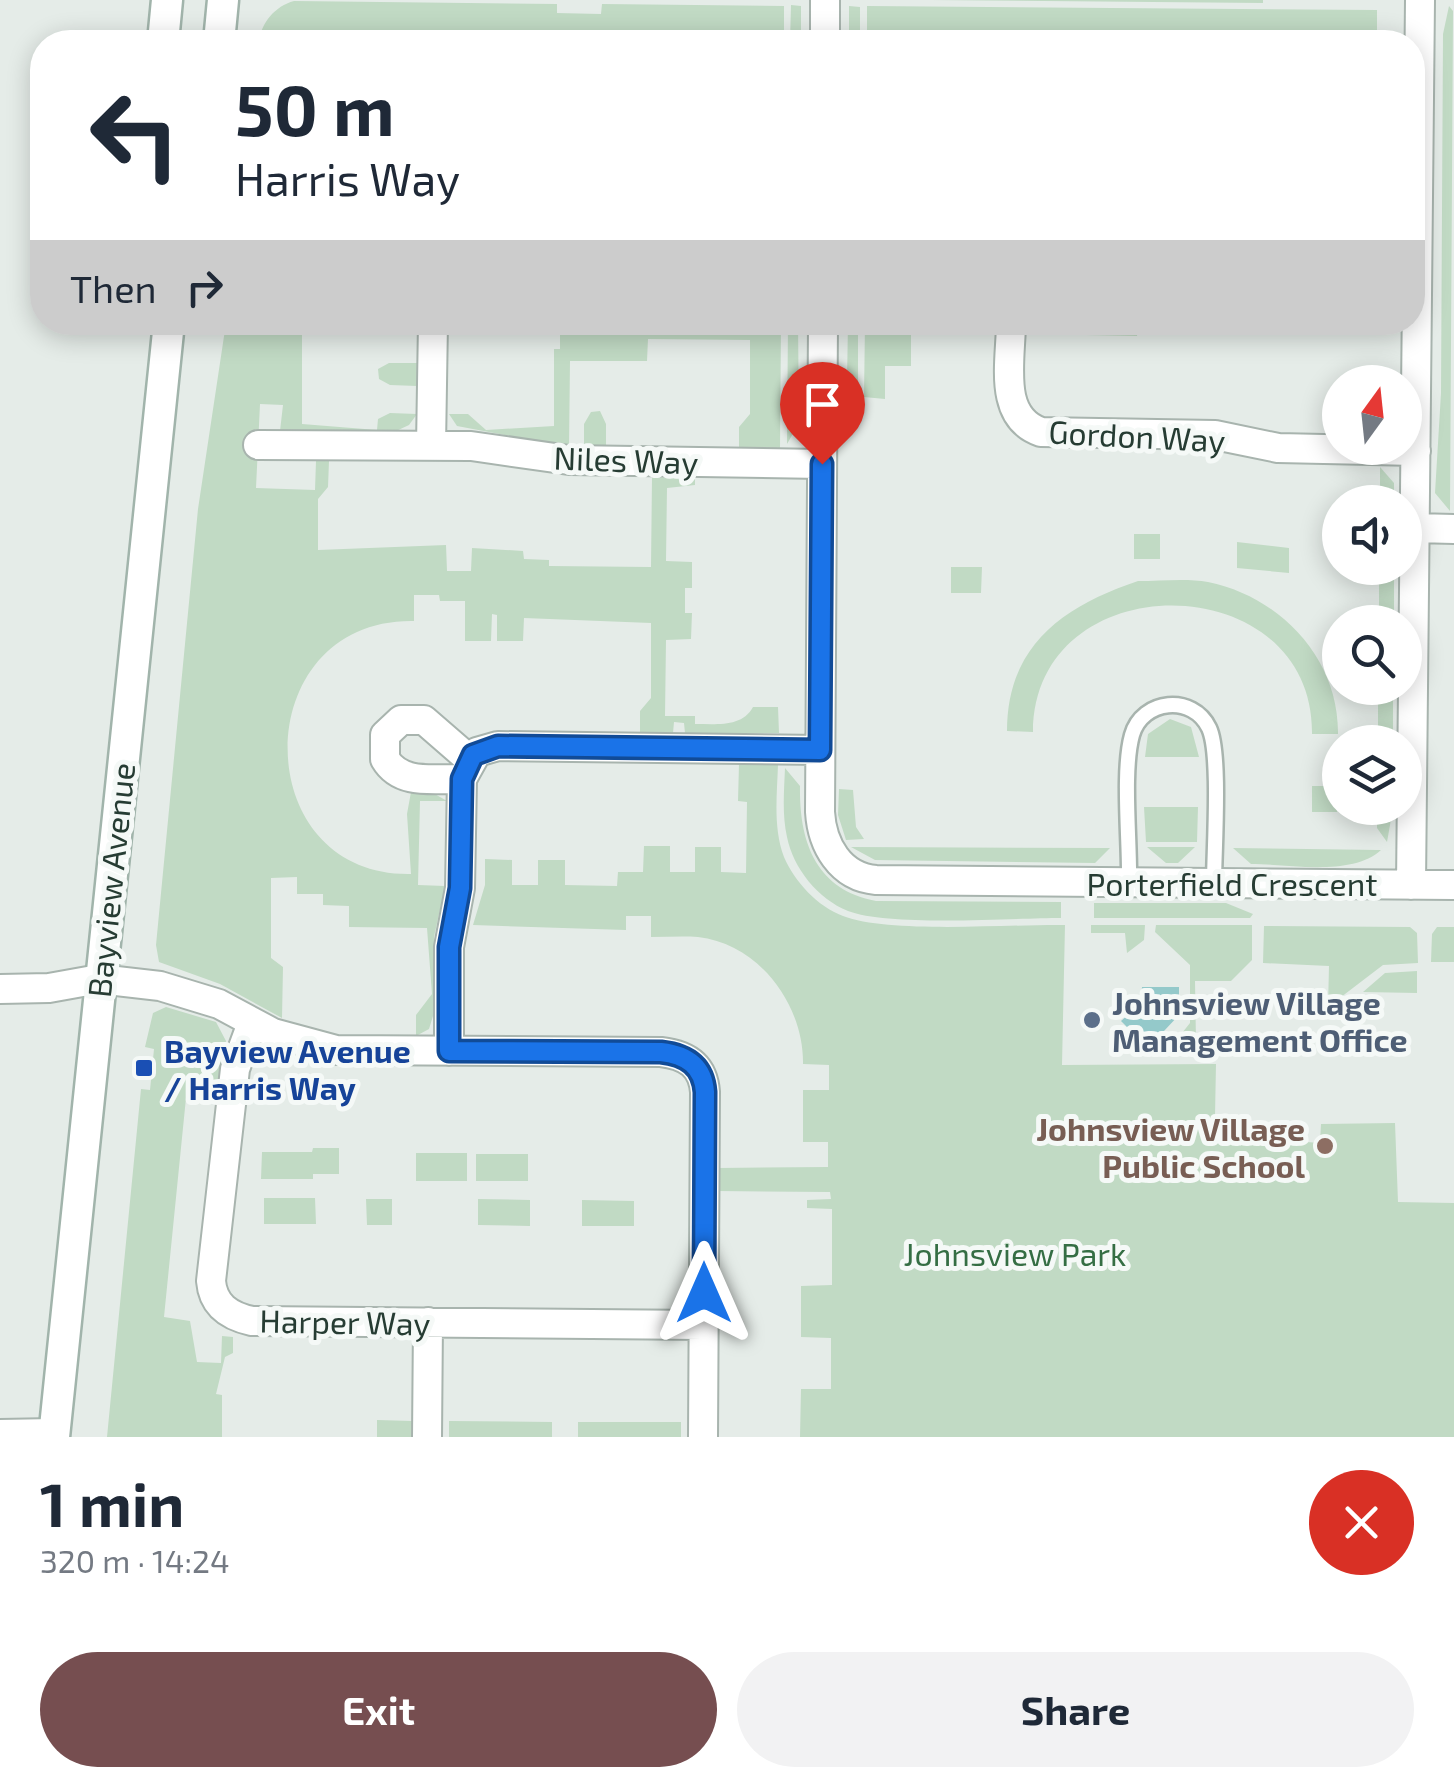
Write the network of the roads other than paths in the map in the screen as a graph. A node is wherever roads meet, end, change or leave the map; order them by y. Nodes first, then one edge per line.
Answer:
1 (167, 0) edge
2 (223, 0) edge
3 (826, 0) edge
4 (1420, 0) edge
5 (164, 30) edge
6 (221, 30) edge
7 (825, 30) edge
8 (1419, 30) edge
9 (168, 335) edge
10 (433, 335) edge
11 (823, 335) edge
12 (1011, 335) edge
13 (1416, 335) edge
14 (1416, 365) edge
15 (258, 446) dead end
16 (432, 446) junction
17 (1322, 449) edge
18 (822, 464) junction
19 (1422, 528) edge
20 (1454, 529) edge
21 (1414, 585) edge
22 (820, 750) junction
23 (1129, 882) junction
24 (1214, 883) junction
25 (1411, 885) junction
26 (1454, 885) edge
27 (99, 979) junction
28 (0, 989) edge
29 (252, 1023) junction
30 (449, 1051) junction
31 (428, 1322) junction
32 (704, 1325) junction
33 (0, 1434) edge
34 (54, 1435) edge
35 (427, 1437) edge
36 (702, 1437) edge

1 - 5 main road
2 - 6 main road
3 - 7 street
4 - 8 street, Porterfield Crescent
9 - 27 main road, Bayview Avenue
10 - 16 street
11 - 18 street, Porterfield Crescent
12 - 17 street, Gordon Way
13 - 14 street, Porterfield Crescent
15 - 16 street, Niles Way
16 - 18 street, Niles Way
18 - 22 street, Porterfield Crescent
19 - 20 street
21 - 25 street, Porterfield Crescent
22 - 23 street, Porterfield Crescent
22 - 30 street
23 - 24 street, Porterfield Crescent
23 - 24 lane
24 - 25 street, Porterfield Crescent
25 - 26 street
27 - 28 street
27 - 29 street
27 - 34 main road, Bayview Avenue
29 - 30 street
29 - 31 street, Harper Way
30 - 32 street
31 - 32 street, Harper Way
31 - 35 street
32 - 36 street
33 - 34 street

